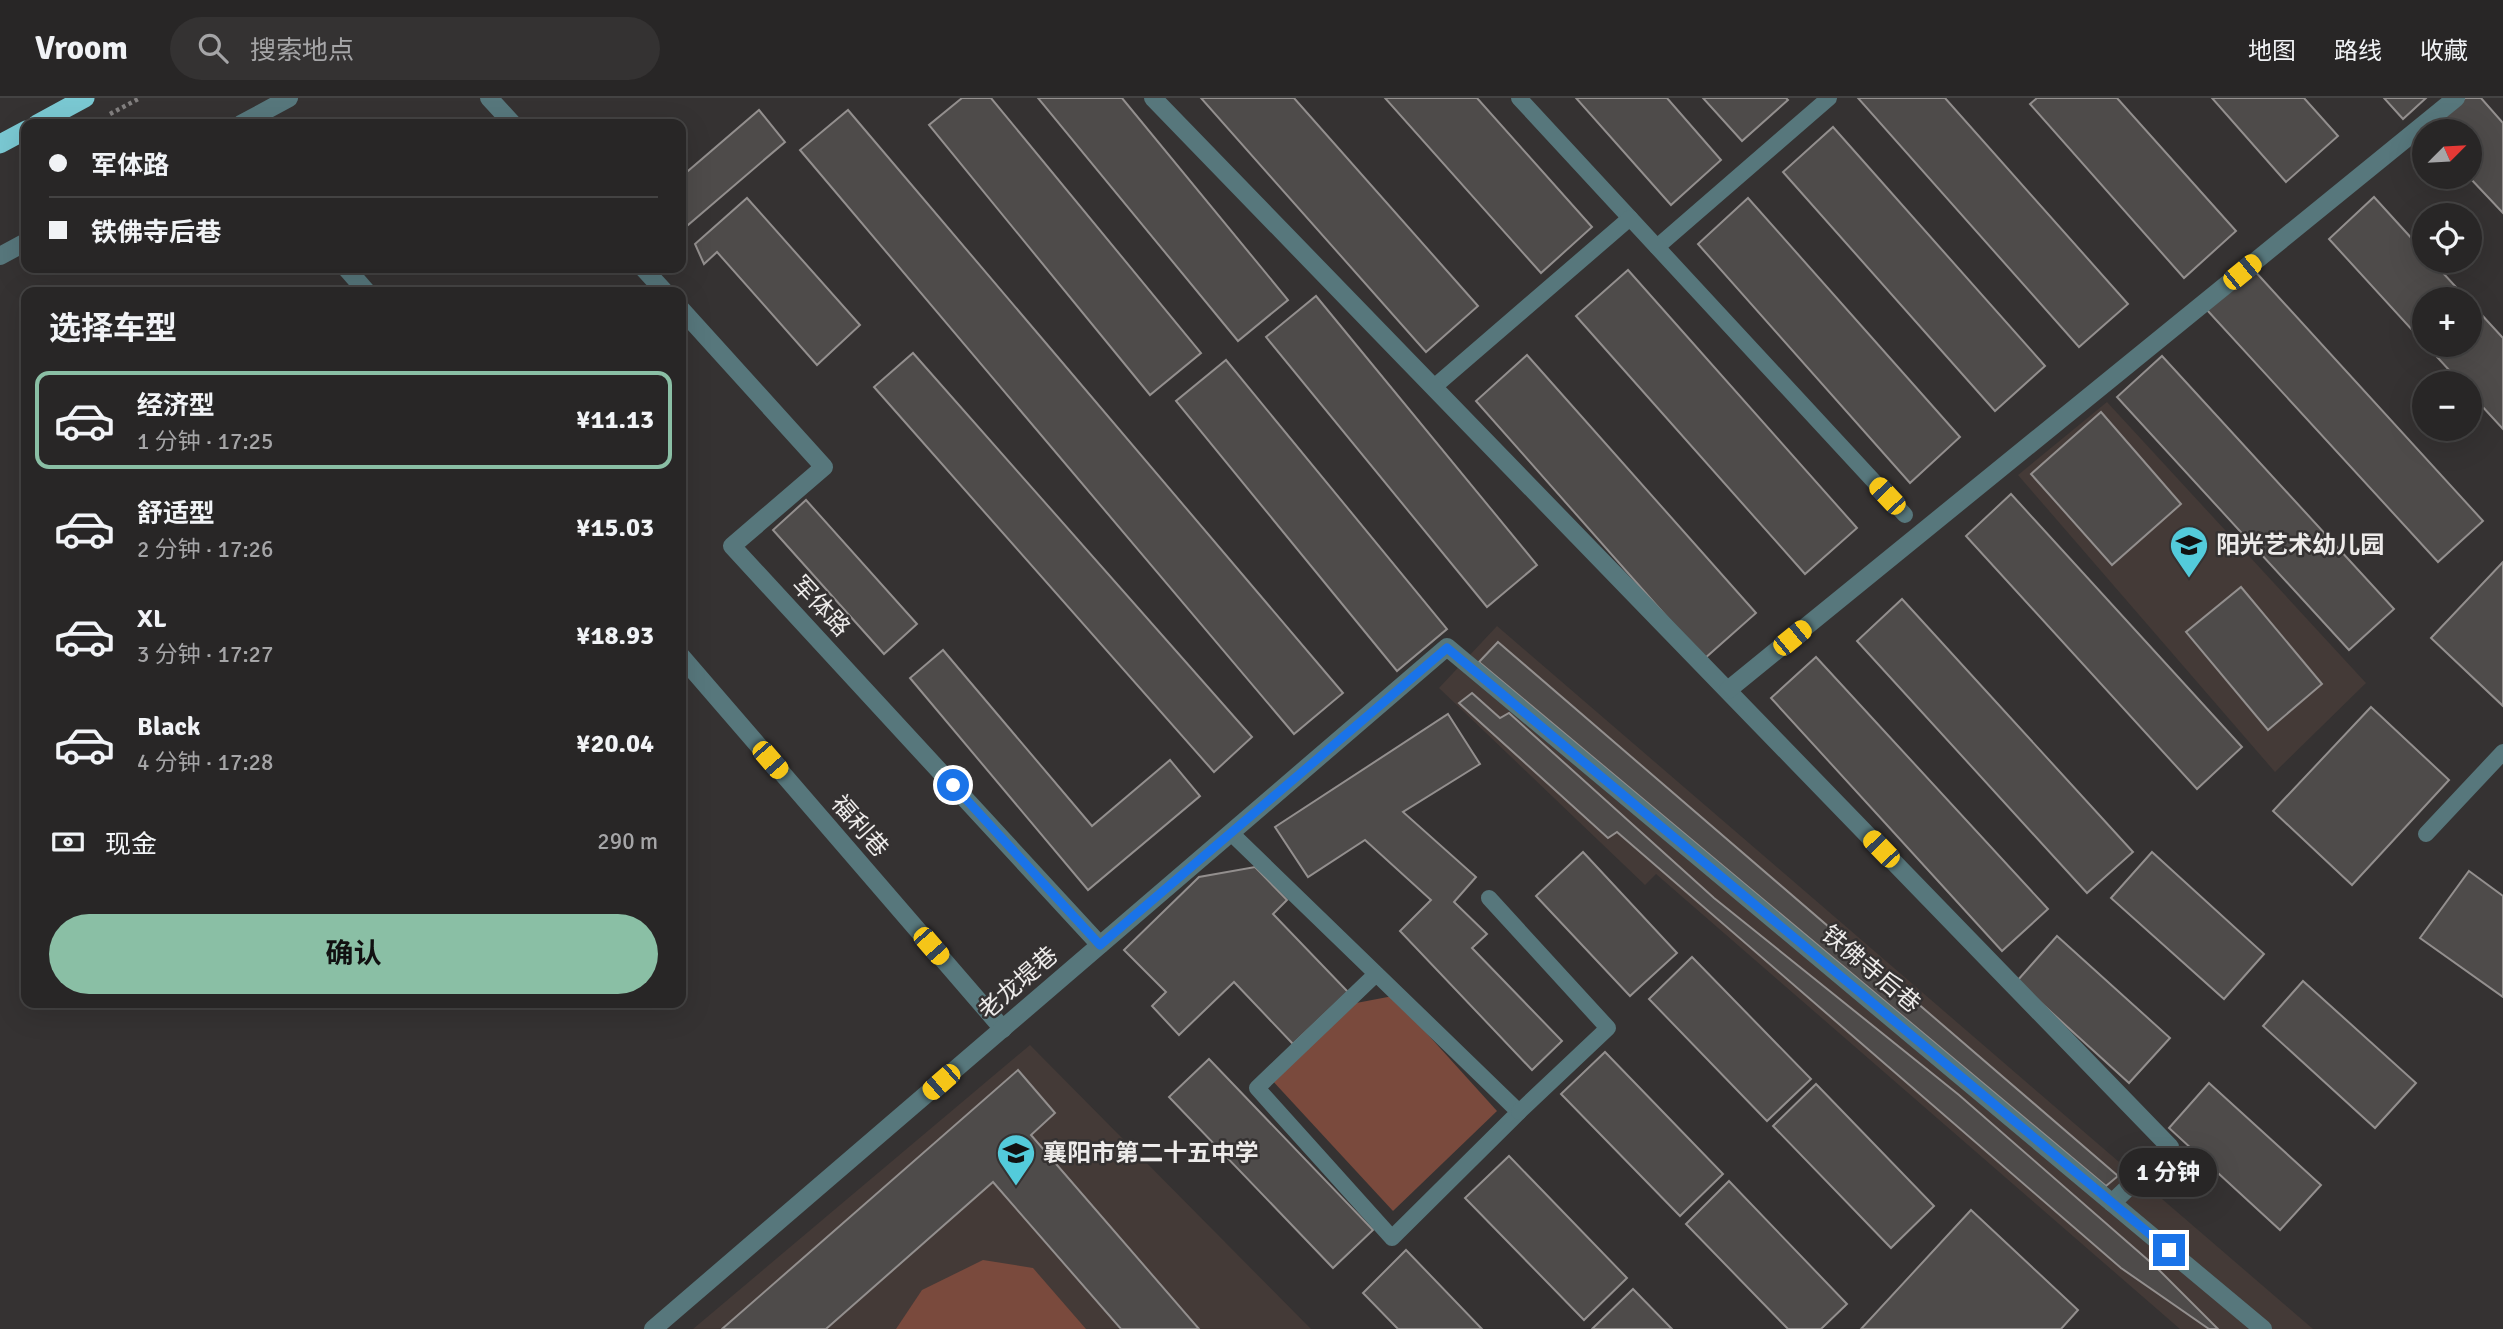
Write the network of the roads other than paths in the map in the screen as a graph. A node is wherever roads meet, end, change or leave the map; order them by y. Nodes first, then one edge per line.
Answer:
1 (85, 98) edge
2 (289, 98) edge
3 (489, 98) edge
4 (1153, 98) edge
5 (1519, 98) edge
6 (1829, 98) edge
7 (2456, 98) edge
8 (46, 119) edge
9 (250, 119) edge
10 (508, 119) edge
11 (21, 133) edge
12 (0, 144) edge
13 (1630, 218) junction
14 (21, 245) edge
15 (1657, 247) junction
16 (0, 256) edge
17 (350, 273) edge
18 (648, 273) edge
19 (363, 287) edge
20 (660, 287) edge
21 (686, 315) edge
22 (1434, 387) junction
23 (1905, 515) dead end
24 (1447, 648) joint
25 (686, 662) edge
26 (1728, 690) junction
27 (2503, 752) edge
28 (1231, 833) junction
29 (2426, 834) dead end
30 (1489, 898) dead end
31 (1100, 945) junction
32 (1376, 974) junction
33 (1003, 1029) junction
34 (1520, 1112) junction
35 (2112, 1203) junction
36 (653, 1329) edge
37 (2263, 1329) edge

1 - 8 highway
2 - 9 street
3 - 10 street
4 - 22 street
5 - 13 lane
6 - 15 lane
7 - 26 street
11 - 12 highway
13 - 15 lane
13 - 22 lane
14 - 16 street
15 - 23 lane
17 - 19 street
18 - 20 street
21 - 31 street, 军体路
22 - 26 street
24 - 28 street, 老龙堤巷
24 - 35 street, 铁佛寺后巷
25 - 33 street, 福利巷
26 - 35 street
27 - 29 lane
28 - 31 street, 老龙堤巷
28 - 32 lane
30 - 34 lane
31 - 33 street, 老龙堤巷
32 - 34 lane
32 - 34 lane
33 - 36 street, 老龙堤巷
35 - 37 street, 铁佛寺后巷

